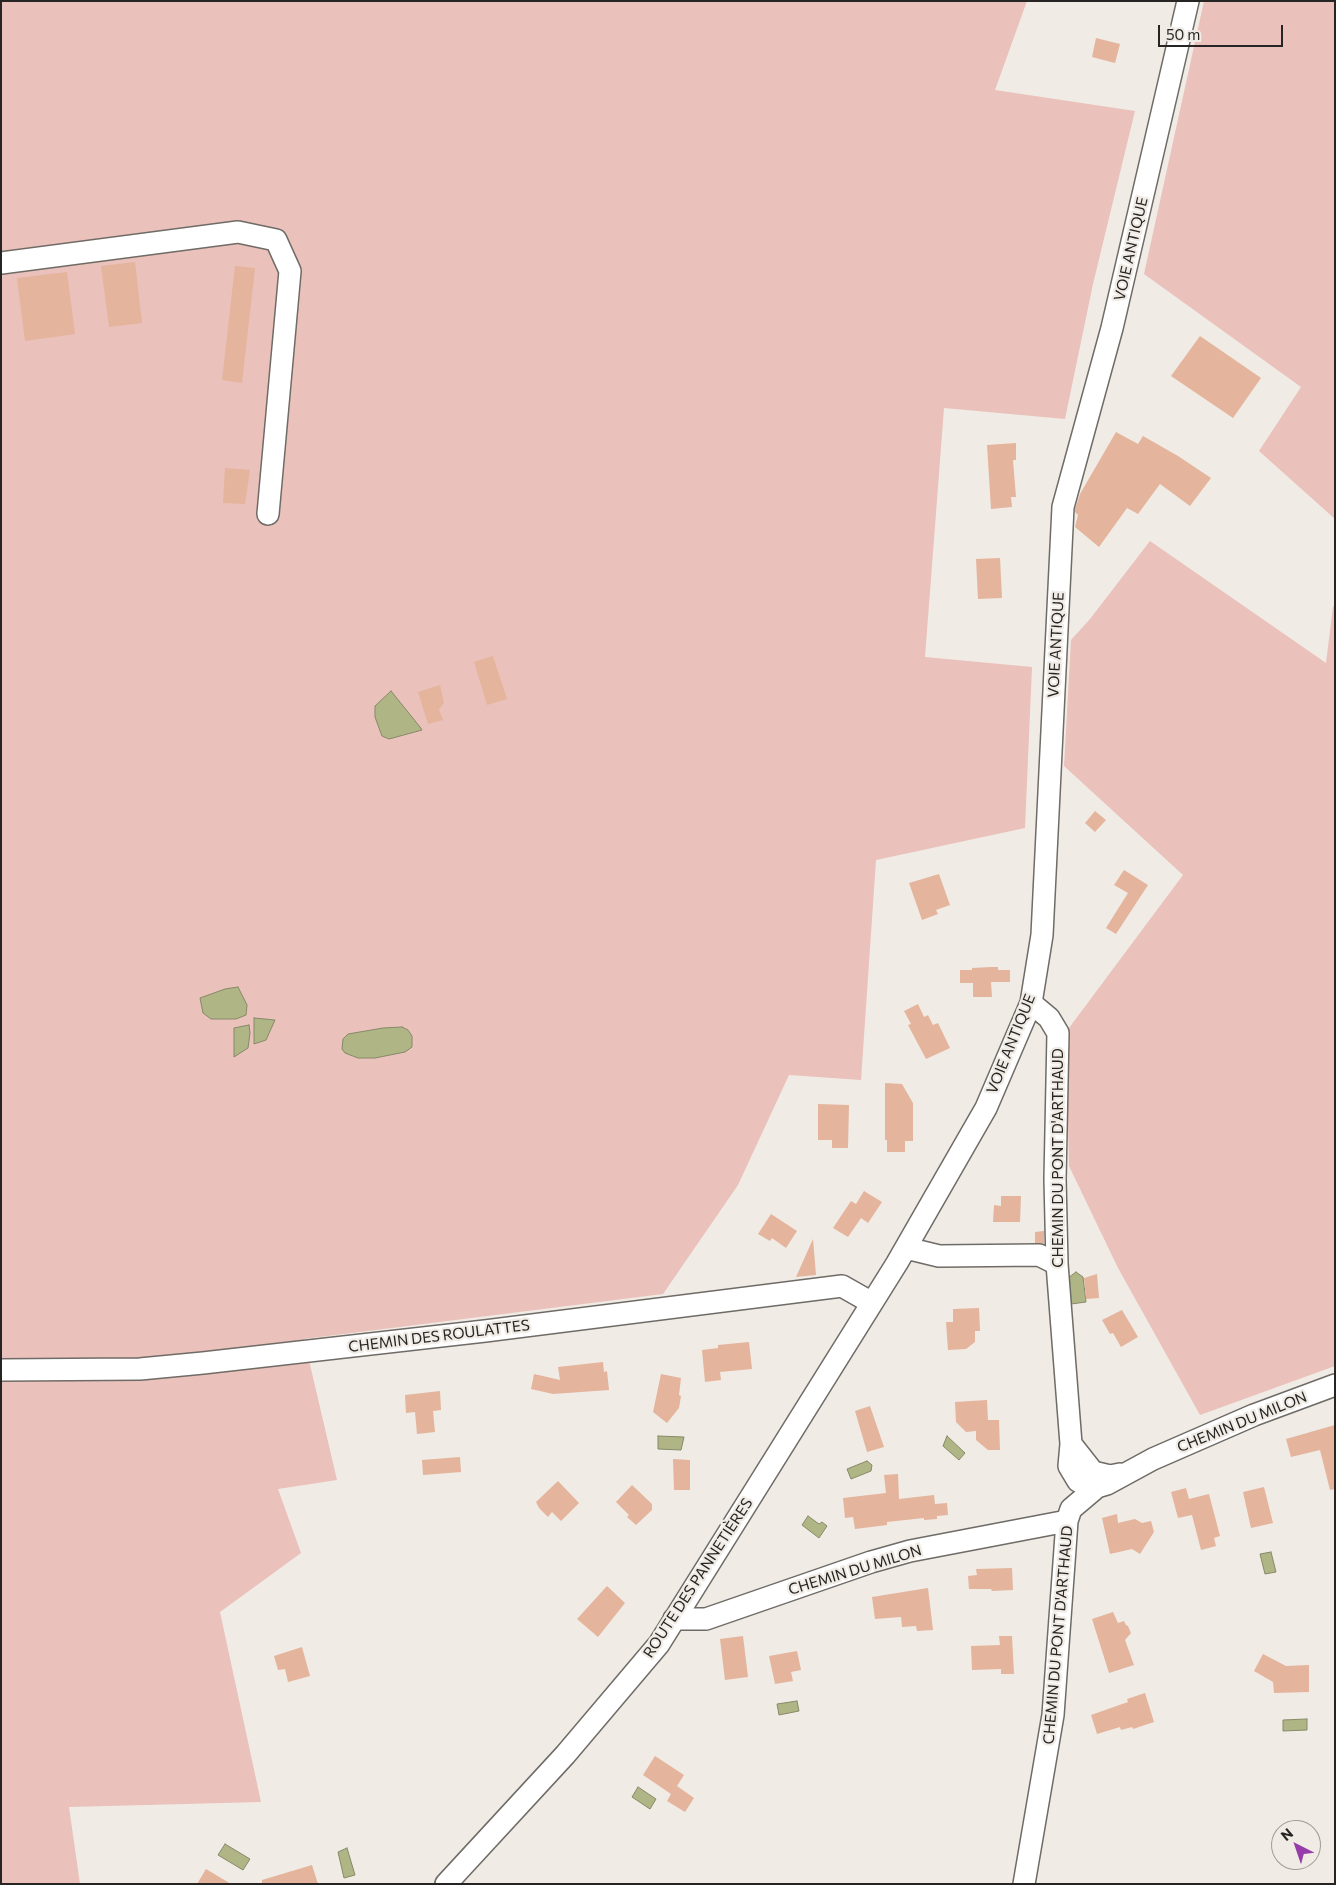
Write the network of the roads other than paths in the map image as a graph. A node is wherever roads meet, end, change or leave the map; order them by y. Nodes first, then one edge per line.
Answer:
1 (1188, 1) edge
2 (1, 263) edge
3 (268, 514) dead end
4 (1031, 1003) junction
5 (906, 1248) junction
6 (1056, 1264) junction
7 (894, 1268) joint
8 (872, 1303) junction
9 (1, 1370) edge
10 (1335, 1385) edge
11 (1071, 1444) junction
12 (1072, 1471) junction
13 (1130, 1472) junction
14 (1097, 1487) junction
15 (1069, 1515) junction
16 (674, 1619) junction
17 (446, 1884) edge
18 (1024, 1884) edge

1 - 4 street, VOIE ANTIQUE
2 - 3 street
4 - 5 street, VOIE ANTIQUE
4 - 6 street, CHEMIN DU PONT D'ARTHAUD
5 - 6 street
5 - 7 street, VOIE ANTIQUE
6 - 11 street, CHEMIN DU PONT D'ARTHAUD
7 - 8 street, ROUTE DES PANNETIÈRES
8 - 9 street, CHEMIN DES ROULATTES
8 - 16 street, ROUTE DES PANNETIÈRES
10 - 13 street, CHEMIN DU MILON
11 - 12 street
11 - 13 street
12 - 14 street
12 - 15 street
13 - 14 street, CHEMIN DU MILON
14 - 15 street, CHEMIN DU PONT D'ARTHAUD
15 - 16 street, CHEMIN DU MILON
15 - 18 street, CHEMIN DU PONT D'ARTHAUD
16 - 17 street, ROUTE DES PANNETIÈRES

